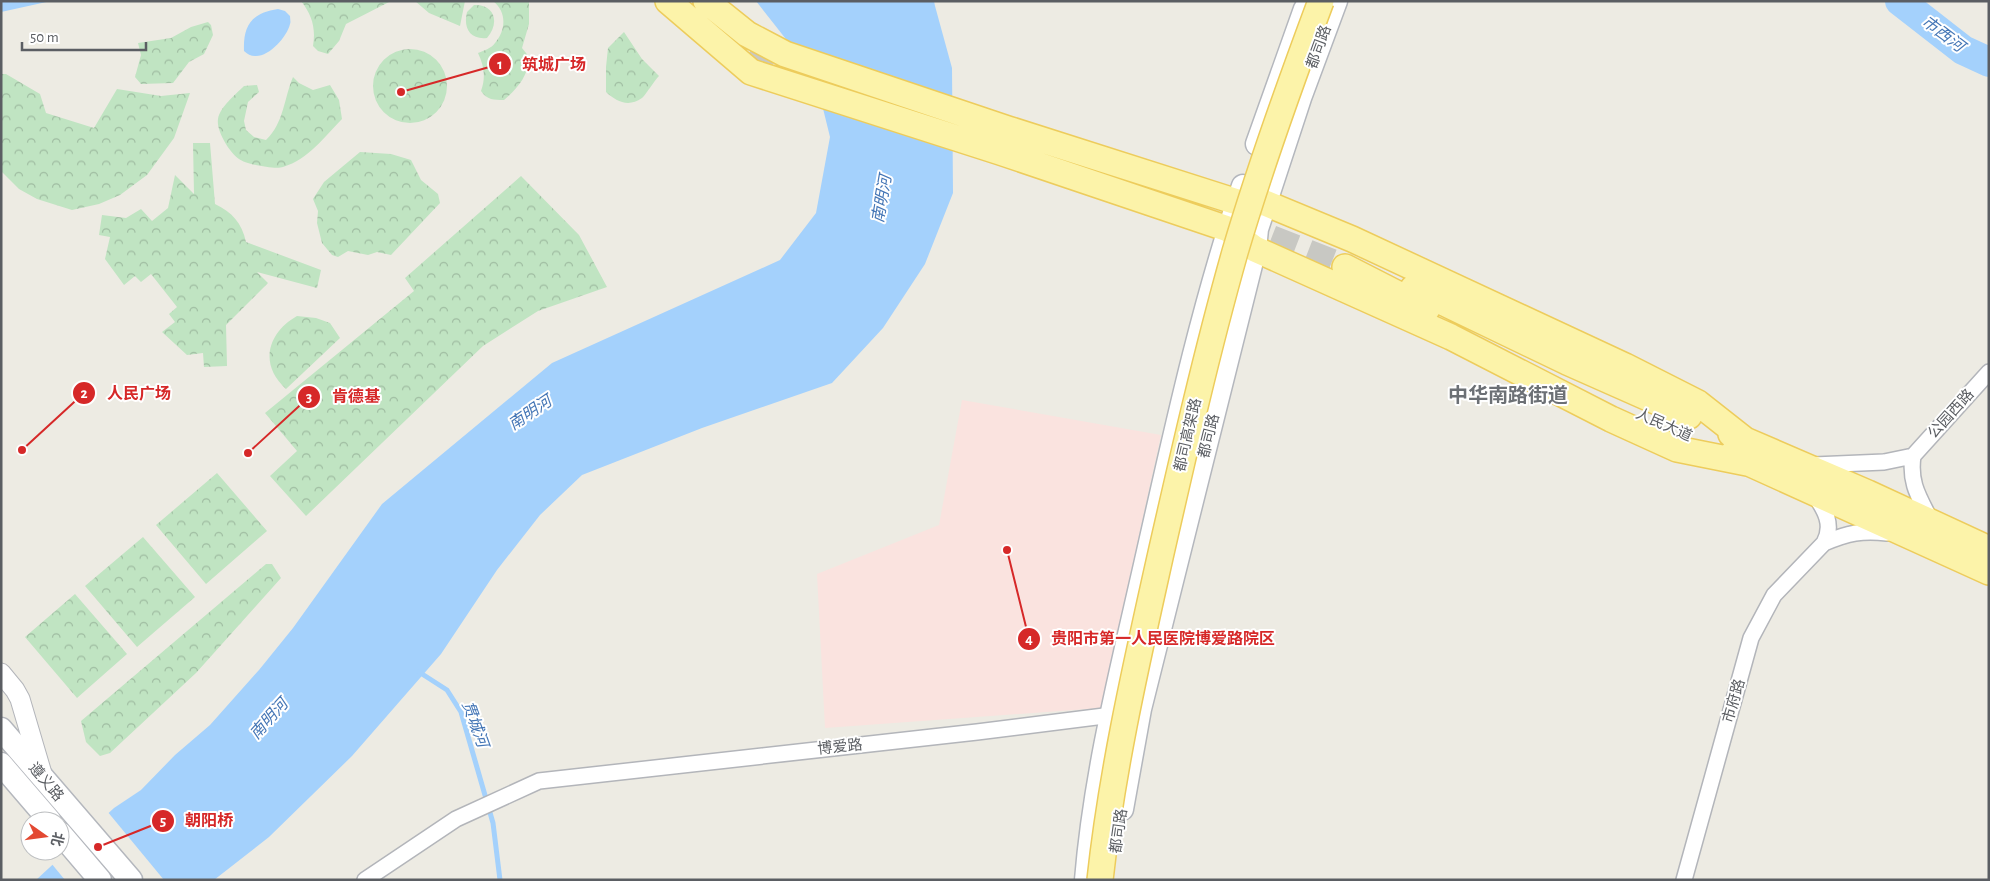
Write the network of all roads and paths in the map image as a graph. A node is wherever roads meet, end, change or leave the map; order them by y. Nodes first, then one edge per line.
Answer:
1 (668, 1) edge
2 (706, 1) edge
3 (1308, 1) edge
4 (1321, 1) edge
5 (1336, 1) edge
6 (1004, 140) junction
7 (1237, 202) junction
8 (1265, 203) junction
9 (1228, 229) junction
10 (1255, 249) junction
11 (1348, 261) tunnel mouth
12 (1989, 372) edge
13 (1746, 451) junction
14 (1913, 456) junction
15 (1804, 466) junction
16 (1813, 493) junction
17 (1932, 522) junction
18 (1907, 535) junction
19 (1824, 543) junction
20 (1989, 549) edge
21 (1989, 572) edge
22 (1, 673) edge
23 (1140, 709) junction
24 (1110, 716) junction
25 (1, 729) edge
26 (1, 764) edge
27 (44, 778) junction
28 (1, 783) edge
29 (28, 796) junction
30 (41, 811) edge
31 (70, 845) edge
32 (100, 880) edge
33 (131, 880) edge
34 (365, 880) edge
35 (1086, 880) edge
36 (1100, 880) edge
37 (1113, 880) edge
38 (1684, 880) edge

1 - 6 main road
2 - 6 main road
3 - 7 main road, 都司路
4 - 36 main road, 都司高架路, bridge
5 - 8 main road, 都司路
6 - 7 main road
6 - 9 main road
7 - 8 main road
7 - 9 main road, 都司路
8 - 10 main road, 都司路
8 - 13 main road
9 - 10 main road
9 - 24 main road, 都司路
10 - 13 main road
10 - 23 main road, 都司路
11 - 13 main road, 人民大道
12 - 14 street, 公园西路
13 - 15 main road, 人民大道
13 - 16 main road, 人民大道
14 - 15 street
14 - 17 street
15 - 17 main road, 人民大道
16 - 18 main road, 人民大道
16 - 19 street
17 - 20 main road, 人民大道
18 - 19 street
18 - 21 main road, 人民大道
19 - 38 street, 市府路
22 - 27 street
23 - 24 street, 博爱路
23 - 37 main road, 都司路
24 - 34 street, 博爱路
24 - 35 main road, 都司路
25 - 27 main road, 遵义路
26 - 29 main road, 遵义路
27 - 33 main road, 遵义路
28 - 29 street
29 - 30 main road, 遵义路
31 - 32 main road

